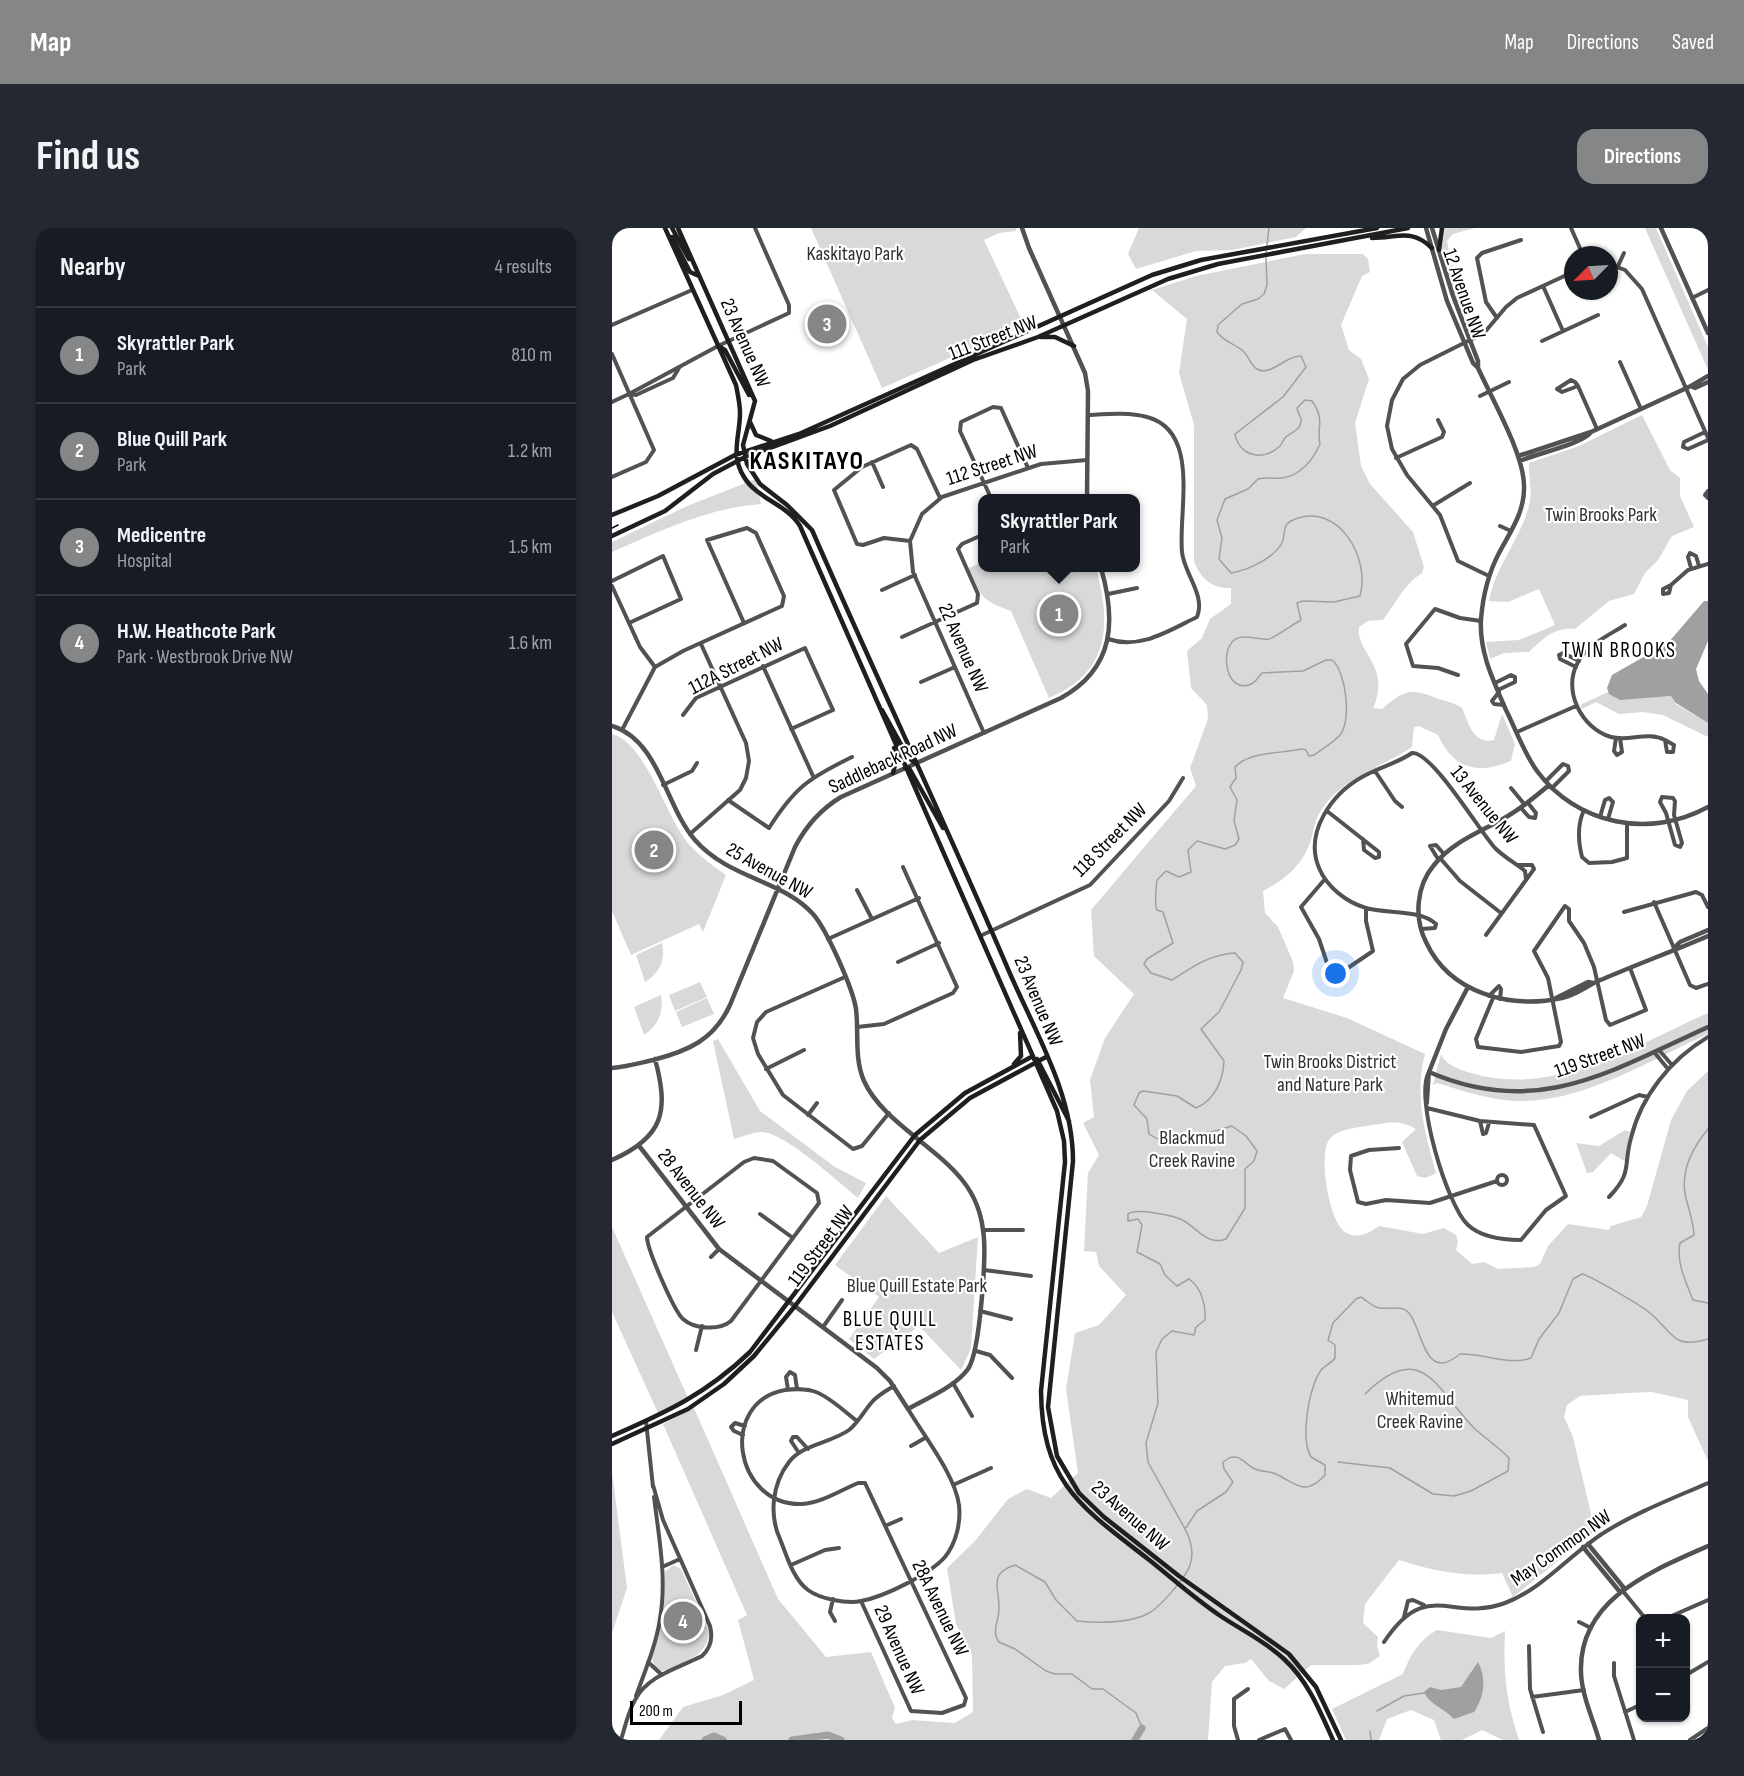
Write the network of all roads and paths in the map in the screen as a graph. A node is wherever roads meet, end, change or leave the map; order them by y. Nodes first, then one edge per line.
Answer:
1 (672, 228) edge
2 (678, 228) edge
3 (755, 228) edge
4 (1023, 228) edge
5 (1377, 228) edge
6 (1408, 228) edge
7 (1426, 228) edge
8 (1432, 228) edge
9 (1442, 228) edge
10 (1571, 228) edge
11 (1661, 228) edge
12 (666, 231) edge
13 (1363, 238) junction
14 (1521, 240) dead end
15 (1579, 246) edge
16 (1432, 248) junction
17 (1439, 250) junction
18 (1623, 253) dead end
19 (694, 266) junction
20 (1618, 266) joint
21 (699, 276) junction
22 (1564, 276) edge
23 (1543, 286) junction
24 (692, 290) junction
25 (1708, 290) edge
26 (1692, 298) junction
27 (1061, 315) junction
28 (1598, 315) dead end
29 (1497, 318) junction
30 (612, 325) edge
31 (1065, 325) junction
32 (1563, 331) junction
33 (1708, 333) edge
34 (1038, 337) junction
35 (729, 341) junction
36 (1542, 341) dead end
37 (1467, 342) junction
38 (718, 346) junction
39 (1074, 346) junction
40 (612, 354) edge
41 (1620, 362) dead end
42 (1708, 375) edge
43 (1509, 382) dead end
44 (1708, 382) edge
45 (1578, 386) junction
46 (1688, 387) junction
47 (1489, 391) junction
48 (629, 394) junction
49 (1480, 396) dead end
50 (754, 398) junction
51 (612, 402) edge
52 (1641, 409) junction
53 (1088, 415) junction
54 (1438, 420) dead end
55 (750, 421) junction
56 (1597, 429) junction
57 (1706, 432) junction
58 (1708, 439) edge
59 (773, 441) junction
60 (744, 454) junction
61 (735, 455) junction
62 (1396, 458) junction
63 (1519, 458) junction
64 (1088, 460) junction
65 (737, 461) junction
66 (872, 462) junction
67 (1028, 468) junction
68 (612, 477) edge
69 (984, 483) junction
70 (1470, 483) dead end
71 (883, 487) dead end
72 (1708, 491) edge
73 (989, 494) edge
74 (1088, 494) edge
75 (940, 498) junction
76 (1708, 498) edge
77 (1434, 505) junction
78 (612, 515) edge
79 (1500, 526) dead end
80 (1511, 531) junction
81 (612, 536) edge
82 (978, 537) edge
83 (910, 541) junction
84 (1708, 564) edge
85 (1699, 566) junction
86 (1691, 568) junction
87 (1102, 572) edge
88 (915, 575) junction
89 (1489, 576) junction
90 (612, 581) edge
91 (1671, 585) dead end
92 (612, 586) edge
93 (1137, 588) dead end
94 (882, 590) dead end
95 (1108, 594) junction
96 (1481, 621) junction
97 (936, 622) junction
98 (629, 623) junction
99 (744, 623) junction
100 (1625, 625) dead end
101 (902, 637) dead end
102 (1108, 639) junction
103 (701, 644) junction
104 (1579, 660) junction
105 (763, 666) junction
106 (656, 667) junction
107 (955, 667) junction
108 (1576, 668) junction
109 (1458, 675) dead end
110 (921, 682) dead end
111 (1495, 682) junction
112 (720, 686) junction
113 (1498, 691) junction
114 (875, 700) junction
115 (1504, 705) junction
116 (1576, 706) junction
117 (683, 715) dead end
118 (612, 726) edge
119 (791, 729) junction
120 (622, 730) junction
121 (984, 732) junction
122 (1517, 732) junction
123 (892, 740) junction
124 (1665, 740) dead end
125 (852, 757) dead end
126 (697, 763) dead end
127 (915, 763) junction
128 (905, 768) junction
129 (1375, 771) junction
130 (893, 773) junction
131 (813, 776) junction
132 (1183, 778) dead end
133 (663, 785) junction
134 (1549, 785) junction
135 (1511, 788) dead end
136 (728, 800) junction
137 (1525, 805) junction
138 (1402, 807) dead end
139 (1708, 807) edge
140 (1584, 810) junction
141 (1327, 811) junction
142 (1600, 817) junction
143 (1608, 820) junction
144 (1676, 821) junction
145 (1668, 822) junction
146 (1627, 824) junction
147 (1482, 831) junction
148 (690, 834) junction
149 (949, 835) junction
150 (1363, 839) junction
151 (1441, 857) junction
152 (1515, 864) junction
153 (903, 867) dead end
154 (1325, 879) junction
155 (1526, 879) junction
156 (777, 890) junction
157 (857, 890) dead end
158 (919, 898) junction
159 (1654, 902) junction
160 (1708, 907) edge
161 (1366, 908) junction
162 (1624, 912) dead end
163 (1501, 913) junction
164 (1419, 916) junction
165 (872, 919) junction
166 (1555, 919) junction
167 (1569, 921) junction
168 (1421, 929) junction
169 (992, 930) junction
170 (1708, 930) edge
171 (1486, 935) dead end
172 (980, 936) junction
173 (1708, 936) edge
174 (828, 939) junction
175 (939, 943) junction
176 (1674, 948) junction
177 (898, 962) dead end
178 (1630, 967) junction
179 (1329, 969) junction
180 (1342, 972) junction
181 (845, 977) junction
182 (1595, 982) junction
183 (1708, 984) edge
184 (1468, 987) junction
185 (1491, 997) junction
186 (1500, 999) junction
187 (1554, 999) junction
188 (1009, 1002) junction
189 (1708, 1027) edge
190 (857, 1028) junction
191 (1708, 1037) edge
192 (804, 1050) dead end
193 (1656, 1051) junction
194 (1033, 1056) junction
195 (1046, 1057) junction
196 (655, 1059) junction
197 (1037, 1061) junction
198 (1672, 1065) junction
199 (1012, 1066) junction
200 (612, 1068) edge
201 (766, 1070) junction
202 (1668, 1070) junction
203 (1429, 1072) junction
204 (1648, 1097) junction
205 (817, 1103) dead end
206 (1427, 1106) junction
207 (889, 1112) junction
208 (808, 1115) junction
209 (1591, 1117) dead end
210 (1480, 1121) junction
211 (1071, 1123) junction
212 (1489, 1123) junction
213 (915, 1136) junction
214 (920, 1140) junction
215 (640, 1147) junction
216 (1399, 1148) dead end
217 (612, 1160) edge
218 (1497, 1181) dead end
219 (1451, 1197) junction
220 (1609, 1197) dead end
221 (686, 1206) junction
222 (760, 1214) dead end
223 (984, 1230) junction
224 (1023, 1230) dead end
225 (793, 1238) junction
226 (719, 1249) junction
227 (711, 1257) dead end
228 (983, 1270) junction
229 (1031, 1276) dead end
230 (761, 1281) junction
231 (842, 1300) dead end
232 (789, 1302) junction
233 (795, 1306) junction
234 (979, 1311) junction
235 (1011, 1319) dead end
236 (702, 1326) junction
237 (823, 1327) junction
238 (696, 1350) dead end
239 (976, 1350) junction
240 (1012, 1378) dead end
241 (953, 1383) junction
242 (894, 1386) junction
243 (797, 1389) junction
244 (788, 1390) junction
245 (908, 1409) junction
246 (972, 1416) dead end
247 (646, 1421) junction
248 (857, 1421) junction
249 (746, 1426) junction
250 (646, 1429) junction
251 (743, 1435) junction
252 (612, 1436) edge
253 (925, 1438) junction
254 (612, 1444) edge
255 (911, 1446) dead end
256 (808, 1449) junction
257 (799, 1453) junction
258 (991, 1468) dead end
259 (1708, 1483) edge
260 (652, 1485) junction
261 (953, 1485) junction
262 (775, 1497) junction
263 (901, 1519) dead end
264 (885, 1526) junction
265 (1586, 1545) junction
266 (1708, 1546) edge
267 (839, 1548) dead end
268 (680, 1560) junction
269 (791, 1565) junction
270 (1162, 1566) junction
271 (662, 1567) junction
272 (909, 1581) junction
273 (1622, 1590) junction
274 (832, 1599) junction
275 (1708, 1600) edge
276 (861, 1601) junction
277 (1425, 1605) junction
278 (1642, 1614) edge
279 (1676, 1614) edge
280 (1404, 1617) junction
281 (835, 1621) dead end
282 (1579, 1622) dead end
283 (1591, 1628) junction
284 (1384, 1642) dead end
285 (1529, 1646) dead end
286 (648, 1662) junction
287 (1708, 1662) edge
288 (1614, 1663) dead end
289 (1690, 1673) edge
290 (662, 1675) junction
291 (1248, 1689) dead end
292 (1584, 1690) junction
293 (1532, 1696) junction
294 (635, 1699) junction
295 (1636, 1707) edge
296 (911, 1711) joint
297 (1625, 1712) junction
298 (1708, 1728) edge
299 (1543, 1732) dead end
300 (621, 1740) edge
301 (1238, 1740) edge
302 (1259, 1740) edge
303 (1291, 1740) edge
304 (1333, 1740) edge
305 (1341, 1740) edge
306 (1599, 1740) edge
307 (1634, 1740) edge
308 (1690, 1740) edge

1 - 19 main road
2 - 19 main road, 23 Avenue NW
3 - 35 street
4 - 27 street
5 - 27 main road, 111 Street NW
6 - 13 main road, 111 Street NW
7 - 16 street, 12 Avenue NW
8 - 17 street, 12 Avenue NW
9 - 17 main road
10 - 15 street
11 - 26 street
12 - 21 main road
12 - 24 main road, 23 Avenue NW
13 - 16 main road
13 - 31 main road, 111 Street NW
14 - 29 street
16 - 37 street, 12 Avenue NW
17 - 37 street, 12 Avenue NW
18 - 20 street
19 - 21 main road, 23 Avenue NW
20 - 46 street
21 - 35 main road, 23 Avenue NW
22 - 23 street
23 - 29 street
23 - 32 street
24 - 30 street
24 - 38 main road, 23 Avenue NW
25 - 26 street
26 - 33 street
27 - 31 street
27 - 59 main road, 111 Street NW
28 - 32 street
29 - 37 street
31 - 34 main road, 111 Street NW
31 - 39 street
32 - 36 street
34 - 39 main road
34 - 60 main road, 111 Street NW
35 - 38 street
35 - 50 main road, 23 Avenue NW
37 - 47 street, 12 Avenue NW
37 - 62 street
38 - 48 street
38 - 50 main road
38 - 61 main road, 23 Avenue NW
39 - 53 street
40 - 48 street
41 - 52 street
42 - 46 street
43 - 47 street
44 - 46 street
45 - 45 street
45 - 56 street
46 - 52 street
46 - 57 street
47 - 49 street
47 - 63 street, 12 Avenue NW
48 - 51 street
48 - 68 street
50 - 55 main road, 23 Avenue NW
52 - 56 street
53 - 64 street
53 - 102 street
54 - 62 street
55 - 59 main road
55 - 60 main road, 23 Avenue NW
56 - 63 street
57 - 58 street
57 - 58 street
59 - 60 main road, 111 Street NW
60 - 61 main road, 111 Street NW
60 - 65 main road, 111 Street NW
60 - 127 main road, 23 Avenue NW
61 - 65 main road, 23 Avenue NW
61 - 78 main road, 111 Street NW
62 - 77 street
63 - 80 street, 12 Avenue NW
64 - 67 street, 112 Street NW
64 - 74 street
65 - 81 main road, 111 Street NW
65 - 114 main road, 23 Avenue NW
66 - 71 street
66 - 75 street
66 - 83 street
67 - 69 street, 112 Street NW
67 - 69 street
69 - 73 street
69 - 75 street, 112 Street NW
70 - 77 street
72 - 76 street
75 - 83 street, 112 Street NW
77 - 89 street
79 - 80 street
80 - 89 street, 12 Avenue NW
82 - 97 street
83 - 88 street, 22 Avenue NW
84 - 85 street
85 - 86 street
85 - 86 street
86 - 91 street
87 - 95 street, Saddleback Road NW
88 - 94 street
88 - 97 street, 22 Avenue NW
89 - 96 street, 12 Avenue NW
90 - 98 street
92 - 98 street
93 - 95 street
95 - 102 street, Saddleback Road NW
96 - 109 street
96 - 111 street, 12 Avenue NW
97 - 101 street
97 - 107 street, 22 Avenue NW
98 - 106 street
99 - 99 street
99 - 103 street
100 - 104 street
102 - 121 street, Saddleback Road NW
103 - 106 street
103 - 112 street
104 - 108 street
104 - 108 street
105 - 112 street, 112A Street NW
105 - 119 street
105 - 119 street, 112A Street NW
106 - 120 street
107 - 110 street
107 - 121 street, 22 Avenue NW
108 - 116 street
111 - 113 street, 12 Avenue NW
111 - 113 street
112 - 117 street, 112A Street NW
112 - 136 street
113 - 115 street, 12 Avenue NW
113 - 115 street, 12 Avenue NW
114 - 123 main road, 23 Avenue NW
114 - 127 main road
115 - 122 street, 12 Avenue NW
116 - 122 street
116 - 124 street
118 - 120 street
119 - 131 street
120 - 133 street, 25 Avenue NW
121 - 127 street, Saddleback Road NW
122 - 134 street, 12 Avenue NW
123 - 128 main road, 23 Avenue NW
123 - 130 main road
125 - 131 street
126 - 133 street
127 - 128 street, Saddleback Road NW
127 - 149 main road, 23 Avenue NW
128 - 130 street, Saddleback Road NW
128 - 149 main road
128 - 172 main road, 23 Avenue NW
129 - 138 street
129 - 141 street
129 - 147 street, 13 Avenue NW
130 - 156 street, Saddleback Road NW
131 - 136 street
132 - 169 street, 118 Street NW
133 - 148 street, 25 Avenue NW
134 - 134 street
134 - 137 street
134 - 140 street, 12 Avenue NW
135 - 137 street
136 - 148 street
137 - 147 street
139 - 144 street, 12 Avenue NW
140 - 142 street, 12 Avenue NW
140 - 146 street
141 - 150 street
141 - 154 street
142 - 143 street, 12 Avenue NW
142 - 143 street
143 - 146 street, 12 Avenue NW
144 - 145 street, 12 Avenue NW
144 - 145 street
144 - 145 street
145 - 146 street, 12 Avenue NW
147 - 151 street
147 - 152 street, 13 Avenue NW
148 - 156 street, 25 Avenue NW
149 - 169 main road, 23 Avenue NW
150 - 150 street
151 - 163 street
151 - 164 street
152 - 155 street, 13 Avenue NW
152 - 155 street
153 - 158 street
154 - 161 street
154 - 179 street
155 - 163 street
156 - 174 street, 25 Avenue NW
156 - 196 street, Saddleback Road NW
157 - 165 street
158 - 165 street
158 - 175 street
159 - 160 street
159 - 162 street
159 - 176 street
161 - 164 street
161 - 180 street
163 - 171 street
164 - 168 street
164 - 168 street
165 - 174 street
166 - 167 street
166 - 167 street
166 - 187 street
167 - 182 street
168 - 184 street
169 - 172 street, 118 Street NW
169 - 195 main road, 23 Avenue NW
170 - 176 street
172 - 188 main road, 23 Avenue NW
173 - 176 street
174 - 181 street, 25 Avenue NW
175 - 177 street
175 - 190 street
176 - 178 street
176 - 183 street
178 - 182 street
178 - 182 street
179 - 180 street
179 - 180 street
181 - 190 street, 25 Avenue NW
181 - 201 street
182 - 187 street
184 - 185 street
184 - 203 street
185 - 186 street
185 - 186 street
185 - 187 street
186 - 187 street
188 - 194 main road, 23 Avenue NW
188 - 199 main road
189 - 193 street, 119 Street NW
190 - 207 street, 25 Avenue NW
191 - 198 street, 119 Street NW
192 - 201 street
193 - 198 street
193 - 202 street
193 - 203 street, 119 Street NW
194 - 197 main road
194 - 199 main road, 119 Street NW
195 - 197 main road, 119 Street NW
195 - 211 main road, 23 Avenue NW
196 - 200 street, Saddleback Road NW
196 - 215 street
197 - 211 main road
197 - 214 main road, 119 Street NW
197 - 270 main road, 23 Avenue NW
198 - 202 street, 119 Street NW
199 - 213 main road, 119 Street NW
201 - 208 street
202 - 204 street, 119 Street NW
203 - 206 street
204 - 209 street
204 - 220 street, 119 Street NW
205 - 208 street
206 - 210 street
206 - 219 street
207 - 208 street
207 - 213 street, 25 Avenue NW
210 - 212 street
210 - 212 street
211 - 270 main road, 23 Avenue NW
212 - 219 street
213 - 214 street, 25 Avenue NW
213 - 232 main road, 119 Street NW
214 - 223 street, 25 Avenue NW
214 - 233 main road, 119 Street NW
215 - 217 street
215 - 221 street, 28 Avenue NW
216 - 219 street
218 - 219 street
221 - 225 street
221 - 226 street, 28 Avenue NW
221 - 236 street
222 - 225 street
223 - 224 street
223 - 228 street, 25 Avenue NW
225 - 230 street
226 - 227 street, 28 Avenue NW
226 - 230 street, 28 Avenue NW
228 - 229 street
228 - 234 street, 25 Avenue NW
230 - 232 street, 28 Avenue NW
230 - 236 street
231 - 237 street
232 - 233 street, 28 Avenue NW
232 - 247 main road, 119 Street NW
233 - 237 street, 28 Avenue NW
233 - 250 main road, 119 Street NW
234 - 235 street
234 - 239 street, 25 Avenue NW
236 - 238 street
237 - 242 street, 28 Avenue NW
239 - 240 street
239 - 241 street
241 - 245 street
241 - 246 street
242 - 245 street, 28 Avenue NW
242 - 248 street
243 - 244 street
243 - 244 street
243 - 248 street
244 - 249 street
245 - 253 street, 28 Avenue NW
247 - 250 street
247 - 252 main road, 119 Street NW
248 - 256 street
249 - 251 street
249 - 251 street
250 - 254 main road, 119 Street NW
250 - 260 street
251 - 262 street
253 - 255 street
253 - 261 street, 28 Avenue NW
256 - 257 street
256 - 257 street
257 - 262 street
258 - 261 street
259 - 265 street, May Common NW
260 - 268 street
260 - 271 street
261 - 272 street, 28 Avenue NW
262 - 264 street, 28A Avenue NW
262 - 269 street
263 - 264 street
264 - 272 street, 28A Avenue NW
265 - 273 street
265 - 277 street, May Common NW
266 - 273 street
267 - 269 street
268 - 271 street
268 - 290 street
269 - 274 street
270 - 304 main road, 23 Avenue NW
270 - 305 main road, 23 Avenue NW
271 - 286 street
272 - 276 street
272 - 296 street, 28A Avenue NW
273 - 278 street
273 - 283 street
274 - 276 street
274 - 281 street
275 - 279 street
276 - 296 street, 29 Avenue NW
277 - 280 street, May Common NW
277 - 280 street, May Common NW
280 - 284 street, May Common NW
282 - 283 street
283 - 292 street
285 - 293 street
286 - 290 street
286 - 294 street
287 - 289 street
288 - 297 street
290 - 294 street
291 - 301 street
292 - 293 street
292 - 306 street
293 - 299 street
294 - 300 street
295 - 297 street
297 - 307 street
298 - 308 street
302 - 303 street

